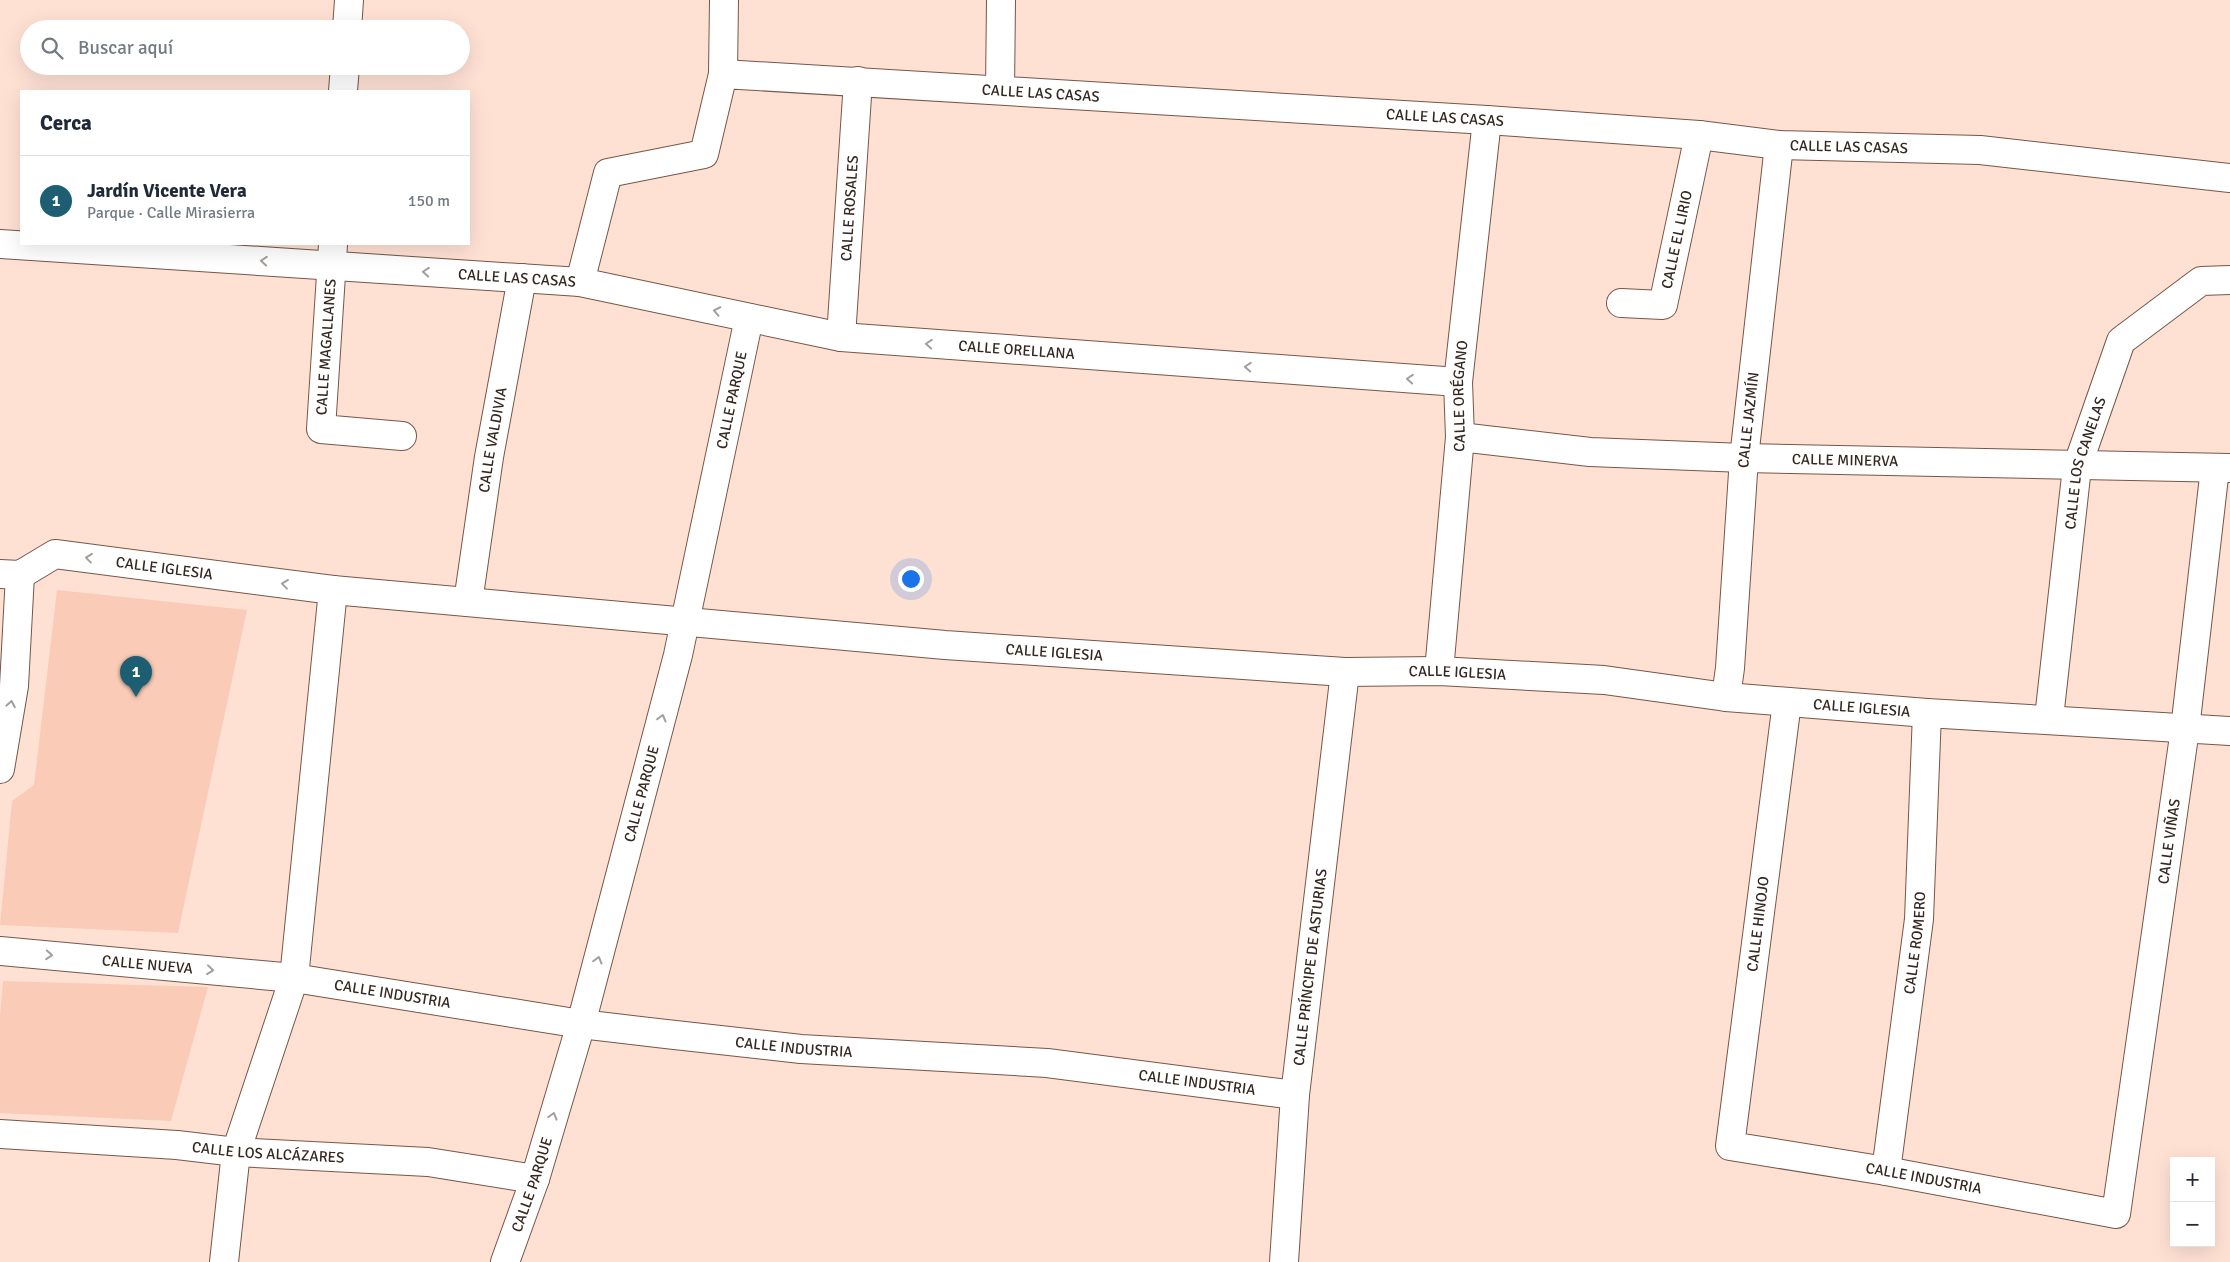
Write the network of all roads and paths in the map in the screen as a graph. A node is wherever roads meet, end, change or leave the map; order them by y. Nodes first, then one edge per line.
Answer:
1 (349, 0) edge
2 (724, 0) edge
3 (1001, 0) edge
4 (348, 20) edge
5 (723, 74) junction
6 (344, 75) edge
7 (858, 81) junction
8 (343, 90) edge
9 (1000, 90) junction
10 (1487, 120) junction
11 (1698, 135) junction
12 (1779, 146) junction
13 (2230, 178) edge
14 (0, 244) edge
15 (20, 245) edge
16 (30, 245) edge
17 (333, 255) edge
18 (522, 278) junction
19 (2230, 280) edge
20 (580, 282) junction
21 (1622, 303) dead end
22 (749, 318) junction
23 (841, 337) junction
24 (1458, 382) junction
25 (402, 436) dead end
26 (1460, 437) junction
27 (1744, 458) junction
28 (2077, 467) junction
29 (2223, 468) edge
30 (10, 574) edge
31 (333, 590) junction
32 (468, 602) junction
33 (686, 622) junction
34 (1439, 671) junction
35 (1345, 672) junction
36 (1726, 697) junction
37 (1787, 702) junction
38 (1927, 713) junction
39 (2049, 718) junction
40 (2185, 729) junction
41 (2230, 731) edge
42 (0, 769) edge
43 (0, 951) edge
44 (294, 978) junction
45 (581, 1024) junction
46 (1295, 1094) junction
47 (0, 1134) edge
48 (1730, 1146) joint
49 (236, 1152) junction
50 (1886, 1170) junction
51 (535, 1179) junction
52 (2116, 1214) joint
53 (224, 1262) edge
54 (505, 1262) edge
55 (1284, 1262) edge

1 - 4 street
2 - 5 street
3 - 9 street
5 - 7 street, CALLE LAS CASAS
5 - 20 street, CALLE LAS CASAS
6 - 8 street
7 - 9 street, CALLE LAS CASAS
7 - 23 street, CALLE ROSALES
9 - 10 street, CALLE LAS CASAS
10 - 11 street, CALLE LAS CASAS
10 - 24 street, CALLE ORÉGANO
11 - 12 street, CALLE LAS CASAS
11 - 21 street, CALLE EL LIRIO
12 - 13 street, CALLE LAS CASAS
12 - 27 street, CALLE JAZMÍN
15 -> 14 street, CALLE LAS CASAS
17 -> 16 street, CALLE LAS CASAS
18 -> 17 street, CALLE LAS CASAS
17 - 25 street, CALLE MAGALLANES
18 - 20 street, CALLE LAS CASAS
18 - 32 street, CALLE VALDIVIA
19 - 28 street, CALLE LOS CANELAS
22 -> 20 street, CALLE ORELLANA
22 - 23 street, CALLE ORELLANA
22 - 33 street, CALLE PARQUE
24 -> 23 street, CALLE ORELLANA
24 - 26 street, CALLE ORÉGANO
26 - 27 street, CALLE MINERVA
26 - 34 street, CALLE ORÉGANO
27 - 28 street, CALLE MINERVA
27 - 36 street, CALLE JAZMÍN
28 - 29 street, CALLE MINERVA
28 - 39 street, CALLE LOS CANELAS
29 - 40 street, CALLE VIÑAS
31 -> 30 street, CALLE IGLESIA
42 -> 30 street
31 - 32 street, CALLE IGLESIA
31 - 44 street
32 - 33 street, CALLE IGLESIA
33 - 35 street, CALLE IGLESIA
45 -> 33 street, CALLE PARQUE
34 - 35 street, CALLE IGLESIA
34 - 36 street, CALLE IGLESIA
35 - 46 street, CALLE PRÍNCIPE DE ASTURIAS
36 - 37 street, CALLE IGLESIA
37 - 38 street, CALLE IGLESIA
37 - 48 street, CALLE HINOJO
38 - 39 street, CALLE IGLESIA
38 - 50 street, CALLE ROMERO
39 - 40 street, CALLE IGLESIA
40 - 41 street, CALLE IGLESIA
40 - 52 street, CALLE VIÑAS
43 -> 44 street, CALLE NUEVA
44 - 45 street, CALLE INDUSTRIA
44 - 49 street
45 - 46 street, CALLE INDUSTRIA
51 -> 45 street, CALLE PARQUE
46 - 55 street, CALLE PRÍNCIPE DE ASTURIAS
47 - 49 street, CALLE LOS ALCÁZARES
48 - 50 street, CALLE INDUSTRIA
49 - 51 street, CALLE LOS ALCÁZARES
49 - 53 street
50 - 52 street, CALLE INDUSTRIA
51 - 54 street, CALLE PARQUE

